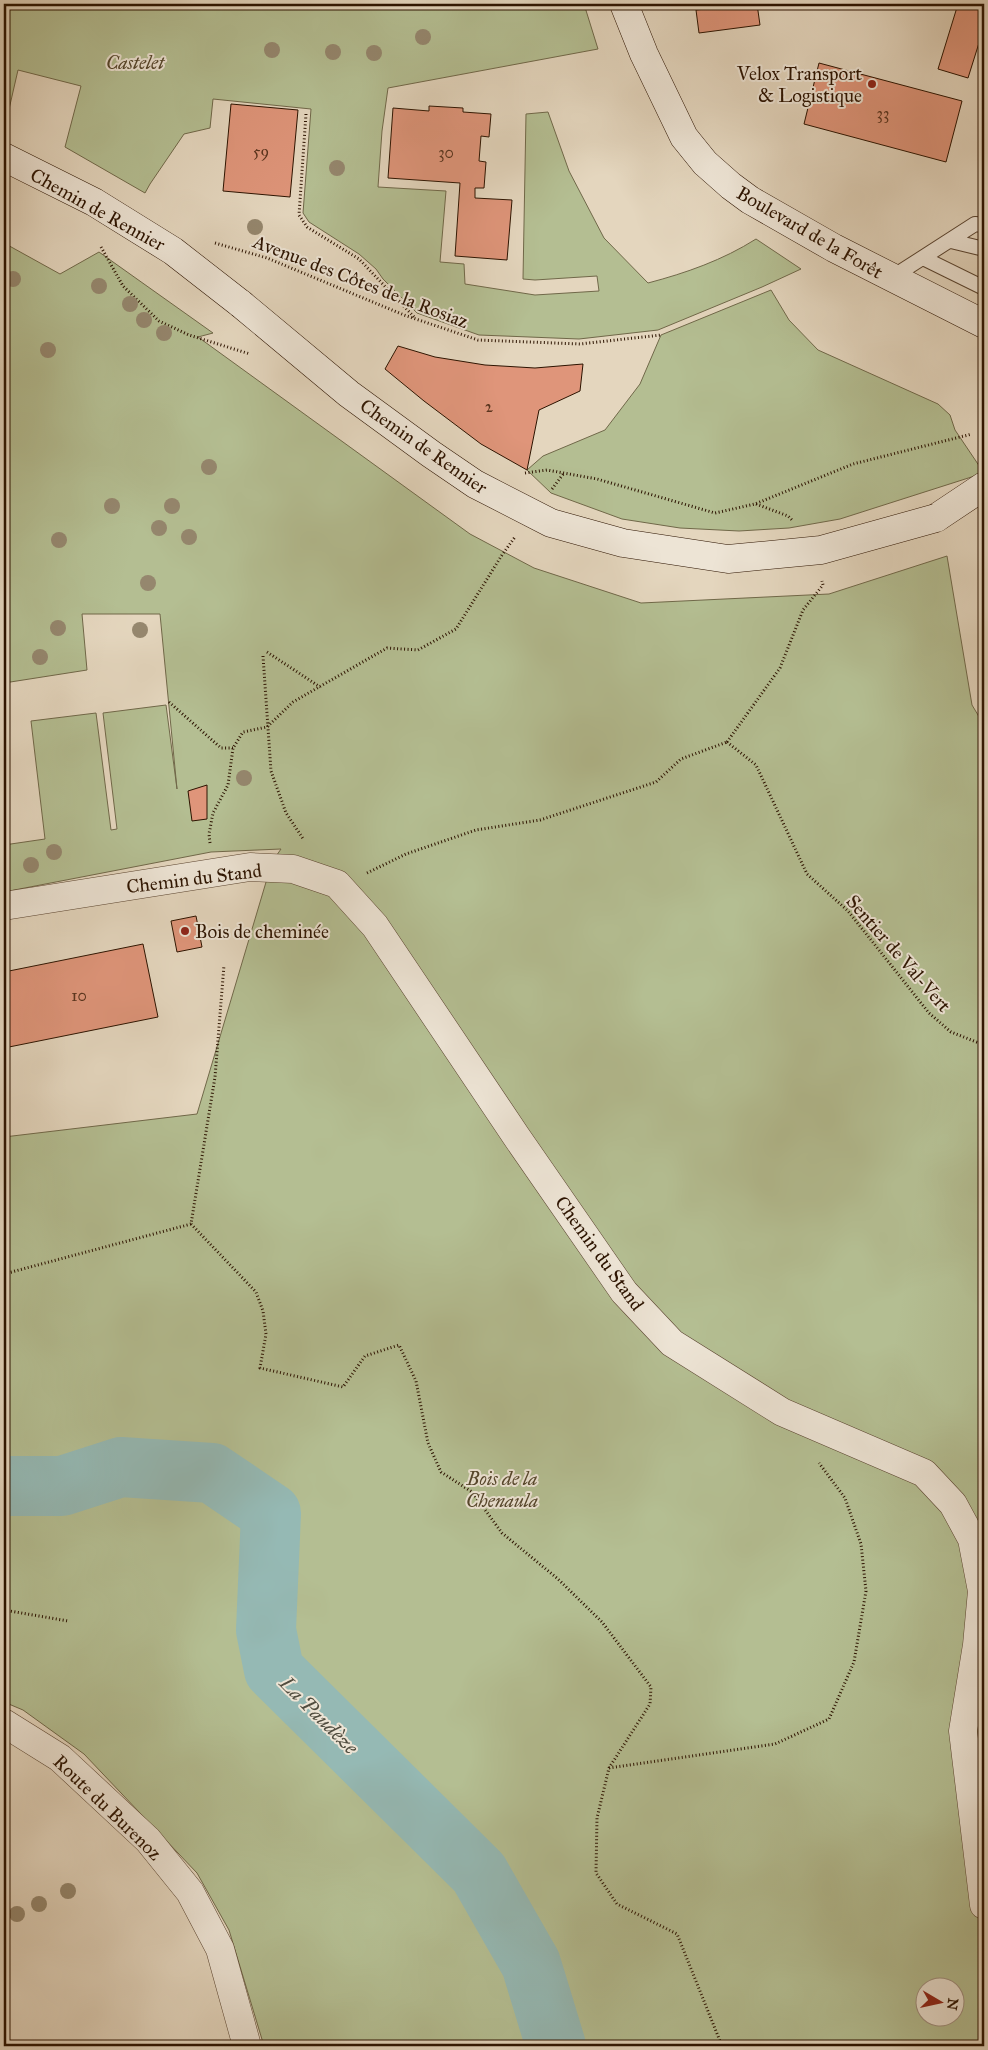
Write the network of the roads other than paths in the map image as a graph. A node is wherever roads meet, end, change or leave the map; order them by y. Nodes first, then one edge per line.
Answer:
1 (624, 4) edge
2 (4, 157) edge
3 (980, 225) edge
4 (951, 241) junction
5 (984, 249) edge
6 (923, 258) junction
7 (891, 278) junction
8 (984, 288) edge
9 (981, 325) edge
10 (984, 486) edge
11 (984, 506) edge
12 (936, 518) junction
13 (4, 906) edge
14 (4, 1723) edge
15 (984, 1905) edge
16 (247, 2046) edge

1 - 7 street, Boulevard de la Forêt
2 - 12 street, Chemin de Rennier, bridge
3 - 4 lane
4 - 5 lane
4 - 6 lane
6 - 7 lane
6 - 8 lane
7 - 9 street, Boulevard de la Forêt
10 - 12 street, Chemin de Rennier
11 - 12 street, Chemin de Rennier
13 - 15 street, Chemin du Stand
14 - 16 street, Route du Burenoz

